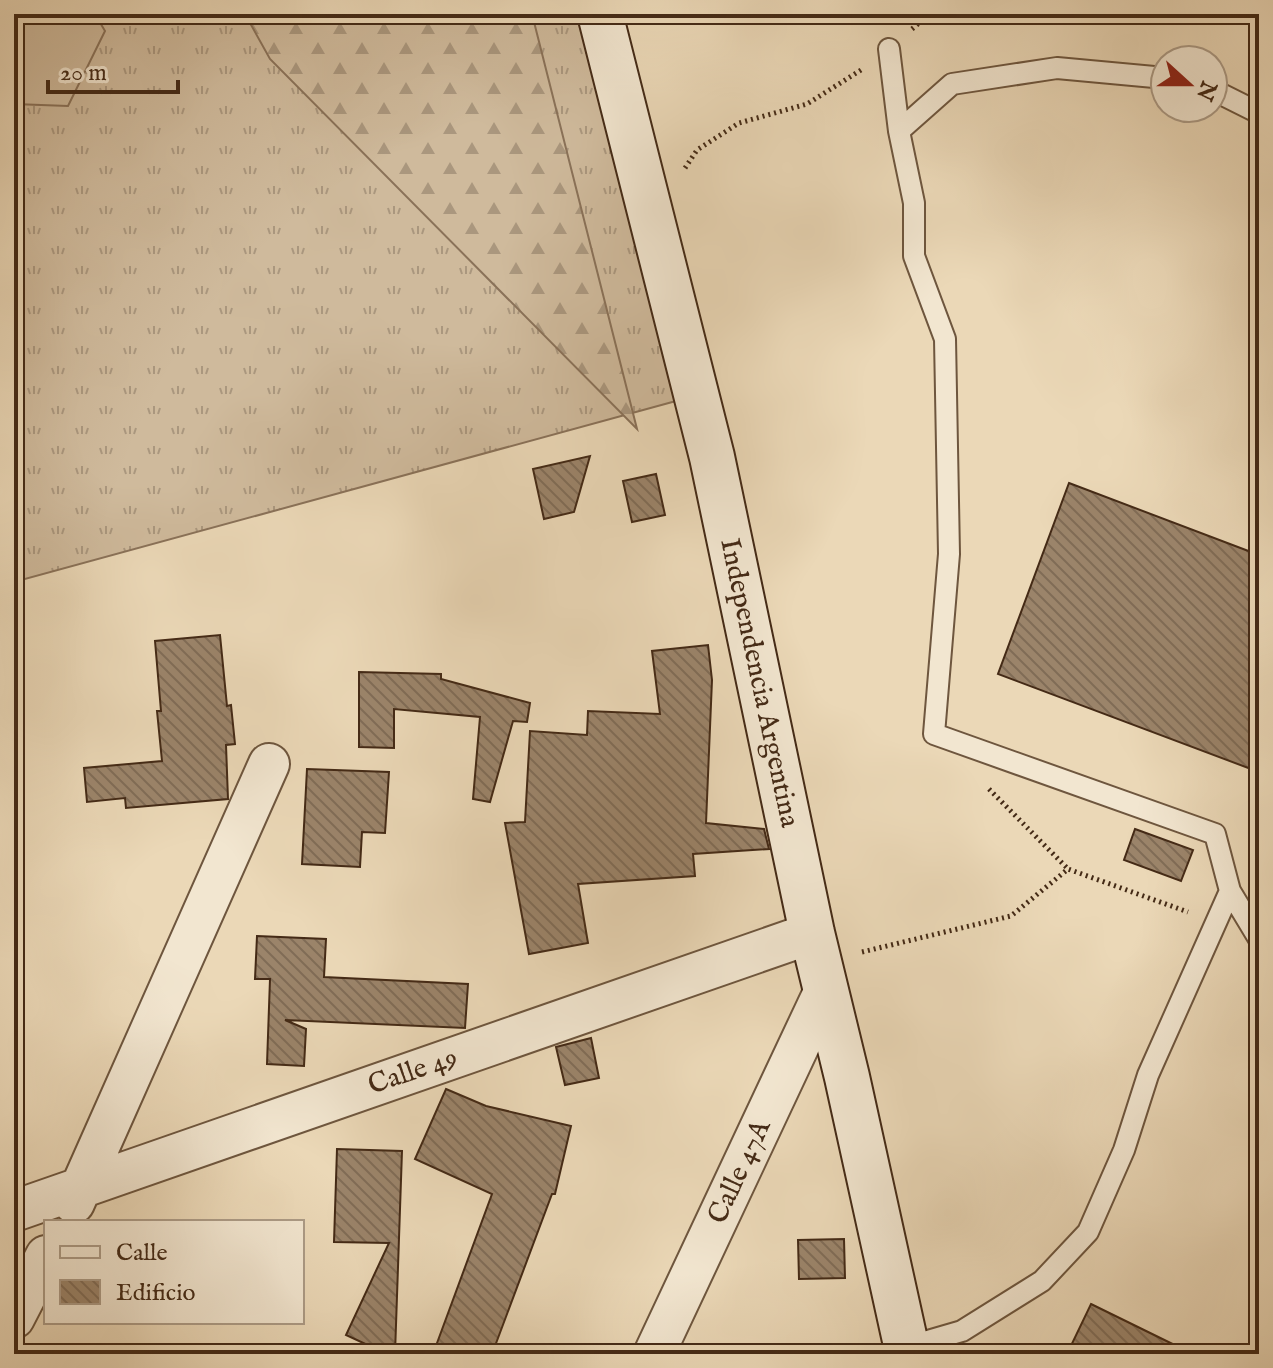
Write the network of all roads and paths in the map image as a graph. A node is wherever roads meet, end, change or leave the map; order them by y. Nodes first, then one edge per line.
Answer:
1 (600, 14) edge
2 (930, 14) edge
3 (889, 49) junction
4 (1149, 77) edge
5 (1229, 98) edge
6 (1259, 113) edge
7 (899, 131) junction
8 (652, 222) junction
9 (934, 734) junction
10 (269, 764) dead end
11 (1068, 869) junction
12 (1230, 891) junction
13 (1216, 921) junction
14 (1259, 939) edge
15 (818, 961) junction
16 (73, 1205) edge
17 (14, 1211) edge
18 (44, 1260) edge
19 (14, 1318) edge
20 (908, 1351) edge
21 (654, 1354) edge

1 - 8 main road, Independencia Argentina
2 - 3 path
3 - 7 lane
3 - 8 path
4 - 7 lane
5 - 6 lane
7 - 9 lane
8 - 15 main road, Independencia Argentina
9 - 11 path
9 - 12 lane
10 - 16 street
11 - 13 path
11 - 15 path
12 - 13 lane
12 - 14 lane
13 - 20 lane
15 - 16 street, Calle 49
15 - 20 main road, Independencia Argentina
15 - 21 street, Calle 47A
16 - 17 street, Calle 49
18 - 19 street

